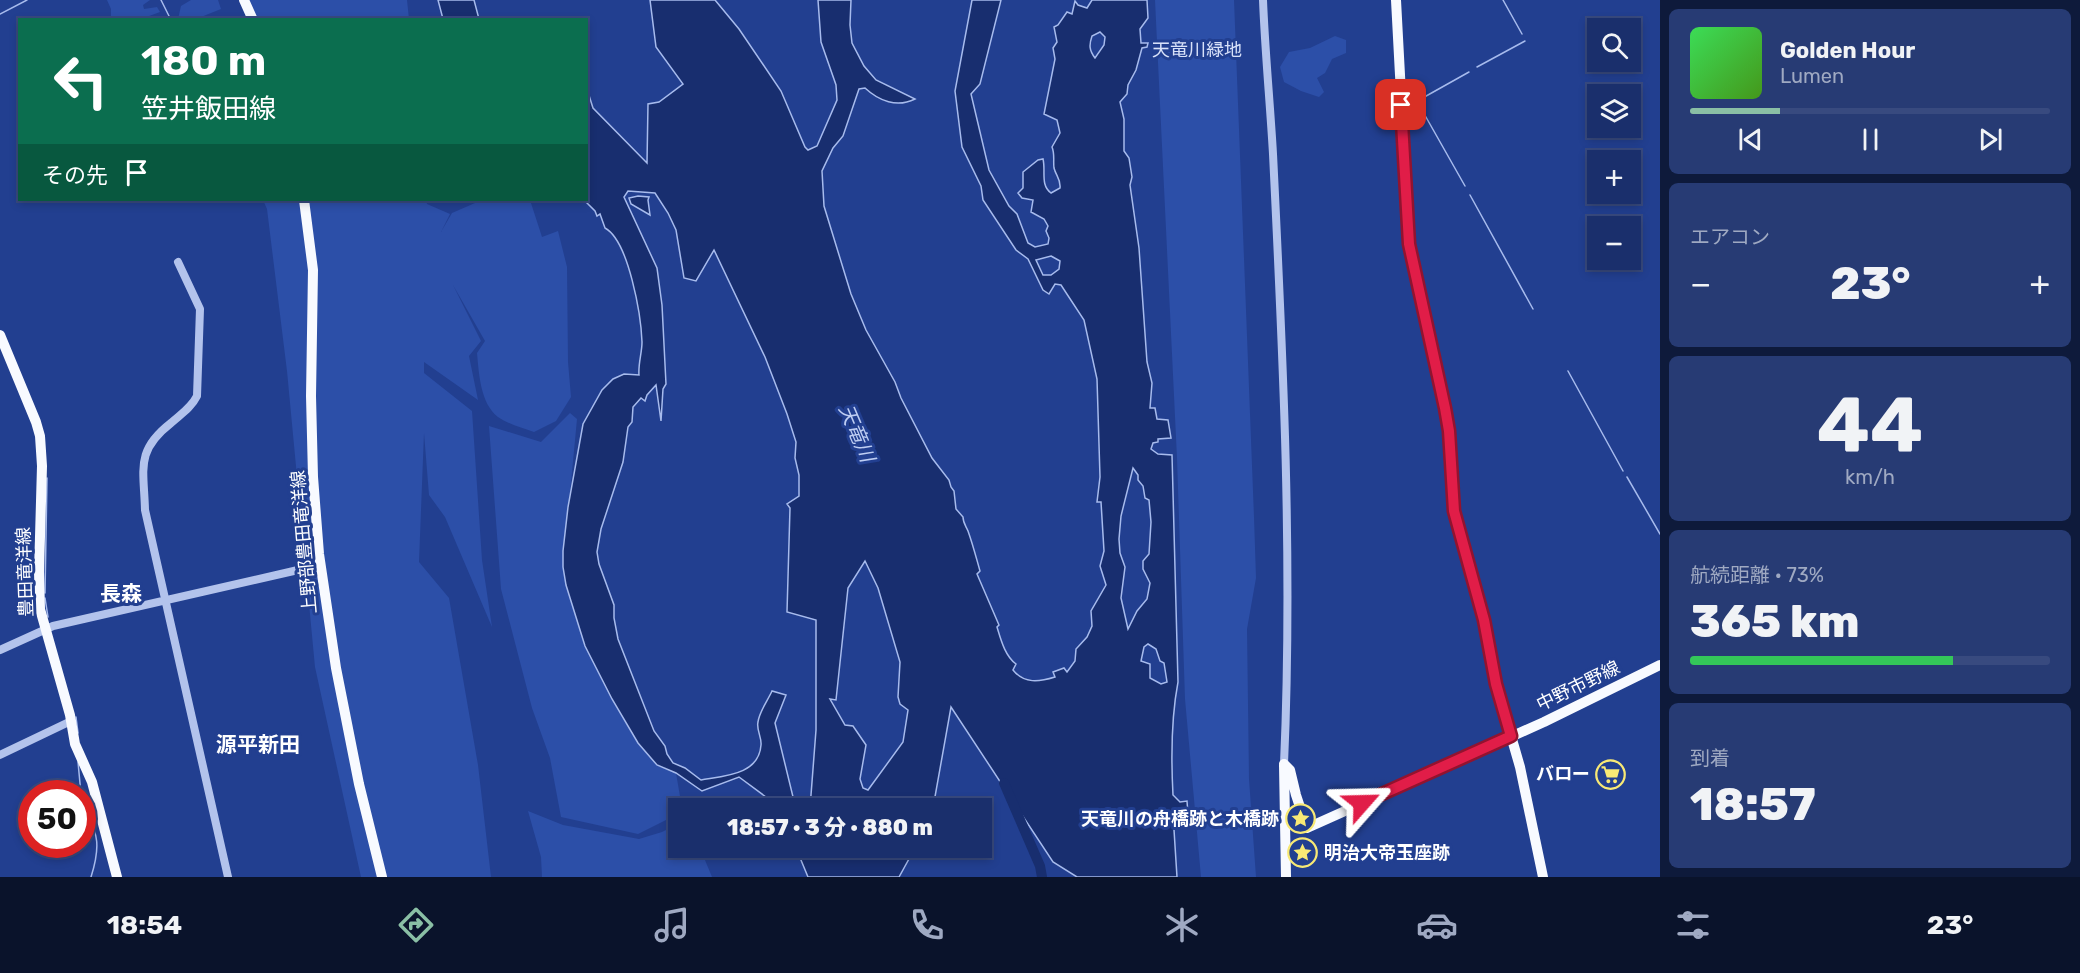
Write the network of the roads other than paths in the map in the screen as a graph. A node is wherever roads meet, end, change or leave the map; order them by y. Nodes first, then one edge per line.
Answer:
1 (244, 0) edge
2 (1263, 0) edge
3 (1396, 0) edge
4 (252, 18) edge
5 (304, 201) edge
6 (178, 261) dead end
7 (0, 334) edge
8 (298, 570) dead end
9 (165, 600) junction
10 (44, 628) junction
11 (0, 650) edge
12 (1660, 666) edge
13 (71, 721) junction
14 (1511, 736) junction
15 (0, 755) edge
16 (1284, 764) junction
17 (117, 877) edge
18 (228, 877) edge
19 (382, 877) edge
20 (1286, 877) edge
21 (1543, 877) edge

1 - 4 main road
2 - 16 street
3 - 14 main road
5 - 19 main road, 上野部豊田竜洋線
6 - 9 street
7 - 10 main road, 豊田竜洋線
8 - 9 street
9 - 10 street
9 - 18 street
10 - 11 street
10 - 13 main road, 豊田竜洋線
12 - 14 main road, 中野市野線
13 - 15 street
13 - 17 main road, 豊田竜洋線
14 - 16 main road, 中野市野線
14 - 21 main road
16 - 20 main road

